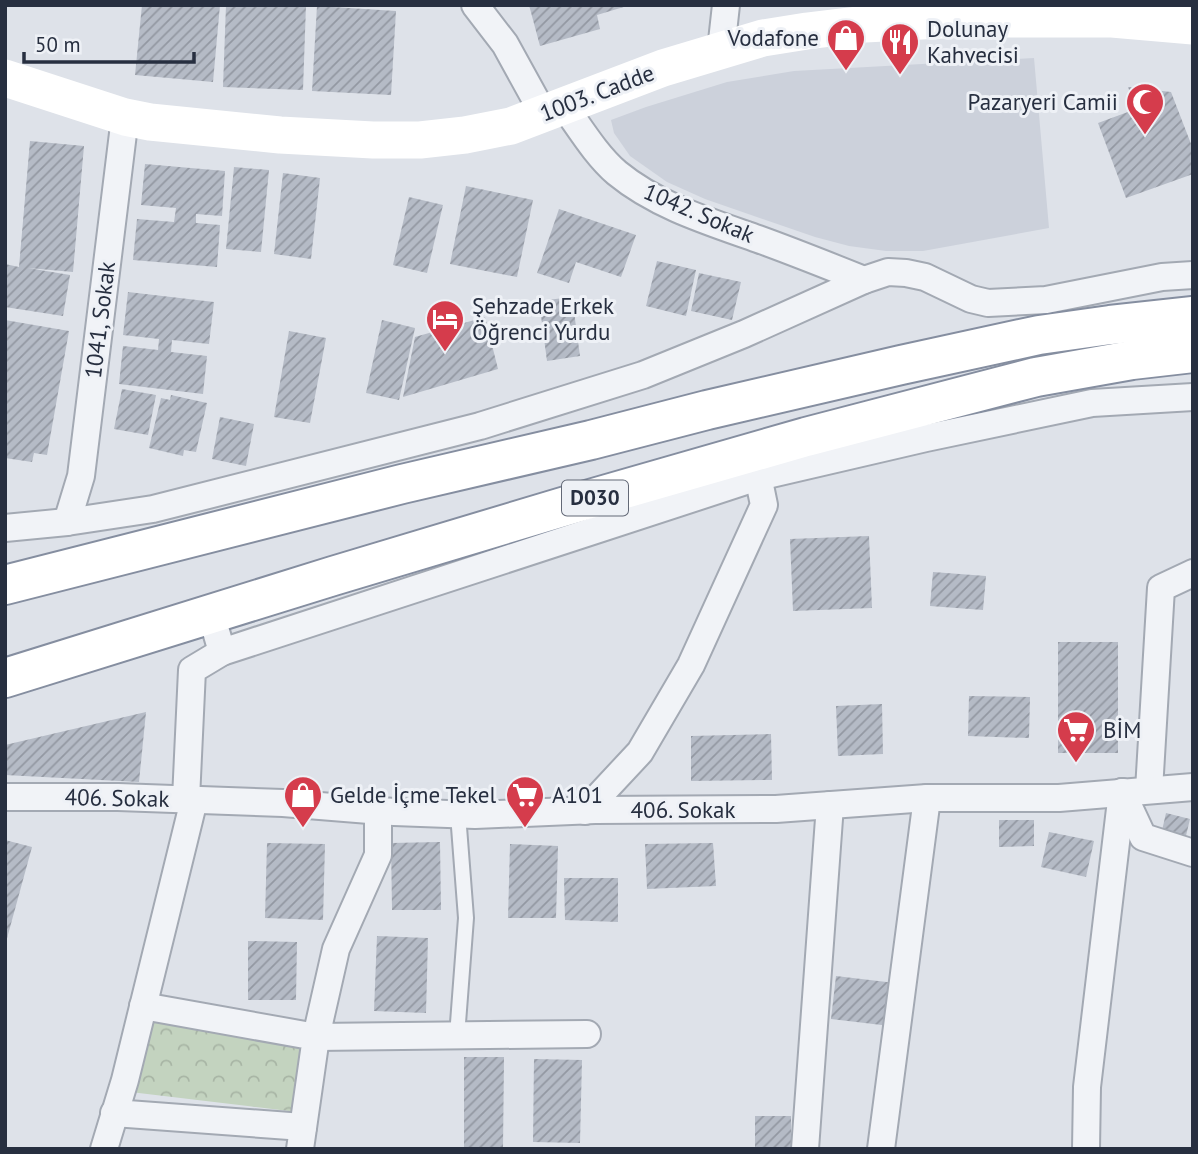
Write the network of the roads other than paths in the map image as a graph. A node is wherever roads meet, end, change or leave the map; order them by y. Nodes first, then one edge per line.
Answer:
1 (475, 5) edge
2 (726, 5) edge
3 (1060, 12) edge
4 (1193, 26) edge
5 (721, 50) junction
6 (5, 78) edge
7 (553, 109) junction
8 (125, 117) junction
9 (1193, 275) edge
10 (864, 280) junction
11 (1193, 316) edge
12 (1193, 353) edge
13 (1193, 397) edge
14 (756, 465) junction
15 (67, 522) junction
16 (5, 527) edge
17 (1193, 573) edge
18 (5, 585) edge
19 (211, 614) junction
20 (222, 652) junction
21 (5, 678) edge
22 (1193, 787) edge
23 (1149, 790) junction
24 (1122, 792) junction
25 (5, 797) edge
26 (927, 798) junction
27 (190, 799) junction
28 (830, 805) junction
29 (378, 811) junction
30 (585, 811) junction
31 (458, 814) junction
32 (1193, 853) edge
33 (143, 1006) junction
34 (587, 1034) dead end
35 (457, 1036) junction
36 (316, 1037) junction
37 (114, 1113) junction
38 (302, 1138) edge
39 (104, 1149) edge
40 (805, 1149) edge
41 (881, 1149) edge
42 (1086, 1149) edge

1 - 7 street, 1042. Sokak
2 - 5 street
3 - 4 main road, 1003. Cadde
3 - 5 main road, 1003. Cadde
5 - 7 main road, 1003. Cadde
6 - 8 main road, 1003. Cadde
7 - 8 main road, 1003. Cadde
7 - 10 street, 1042. Sokak
8 - 15 street, 1041, Sokak
9 - 10 street
10 - 15 street
11 - 18 highway, D030
12 - 14 highway, D030
13 - 14 street
14 - 19 highway, D030
14 - 20 street
14 - 30 street
15 - 16 street
17 - 23 street
19 - 20 street
19 - 21 highway, D030
20 - 27 street
22 - 23 street, 406. Sokak
23 - 24 street, 406. Sokak
24 - 26 street, 406. Sokak
24 - 32 street
24 - 42 street
25 - 27 street, 406. Sokak
26 - 28 street, 406. Sokak
26 - 41 street
27 - 29 street, 406. Sokak
27 - 33 street
28 - 30 street, 406. Sokak
28 - 40 street
29 - 31 street, 406. Sokak
29 - 36 street
30 - 31 street, 406. Sokak
31 - 35 lane
33 - 36 street
33 - 37 street
34 - 35 street
35 - 36 street
36 - 38 street
37 - 38 street
37 - 39 street

